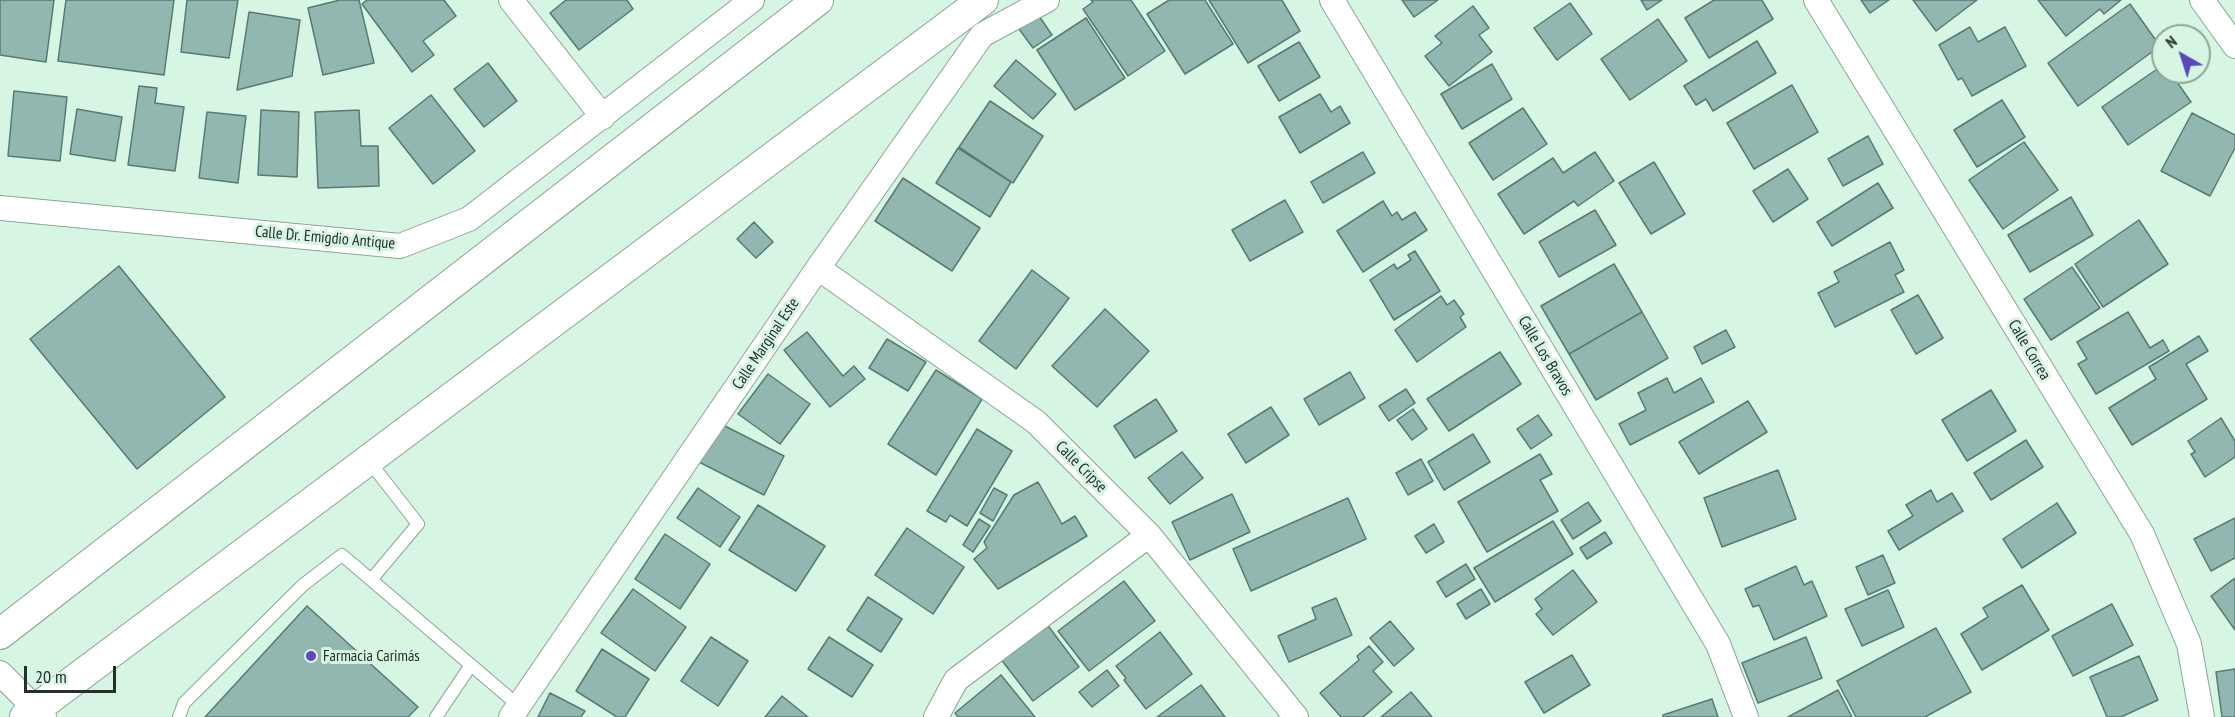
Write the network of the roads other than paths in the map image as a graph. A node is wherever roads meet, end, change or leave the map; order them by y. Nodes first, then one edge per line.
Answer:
1 (511, 0) edge
2 (752, 0) edge
3 (819, 0) edge
4 (983, 0) edge
5 (1047, 0) edge
6 (1332, 0) edge
7 (1816, 0) edge
8 (2202, 0) edge
9 (2235, 46) edge
10 (603, 117) junction
11 (0, 208) edge
12 (818, 268) junction
13 (369, 460) junction
14 (1149, 536) junction
15 (371, 580) junction
16 (0, 634) edge
17 (471, 665) junction
18 (0, 673) edge
19 (515, 711) edge
20 (35, 714) edge
21 (179, 717) edge
22 (436, 717) edge
23 (936, 717) edge
24 (1296, 717) edge
25 (1746, 717) edge
26 (2202, 717) edge

1 - 10 street
2 - 10 street, Calle Dr. Emigdio Antique
3 - 16 street
4 - 13 street
5 - 12 street, Calle Marginal Este
6 - 25 street, Calle Los Bravos
7 - 26 street, Calle Correa
8 - 9 street
10 - 11 street, Calle Dr. Emigdio Antique
12 - 14 street, Calle Cripse
12 - 19 street, Calle Marginal Este
13 - 15 lane
13 - 20 street
14 - 23 street
14 - 24 street, Calle Cripse
15 - 17 lane
15 - 21 lane
17 - 19 lane
17 - 22 lane
18 - 20 street

